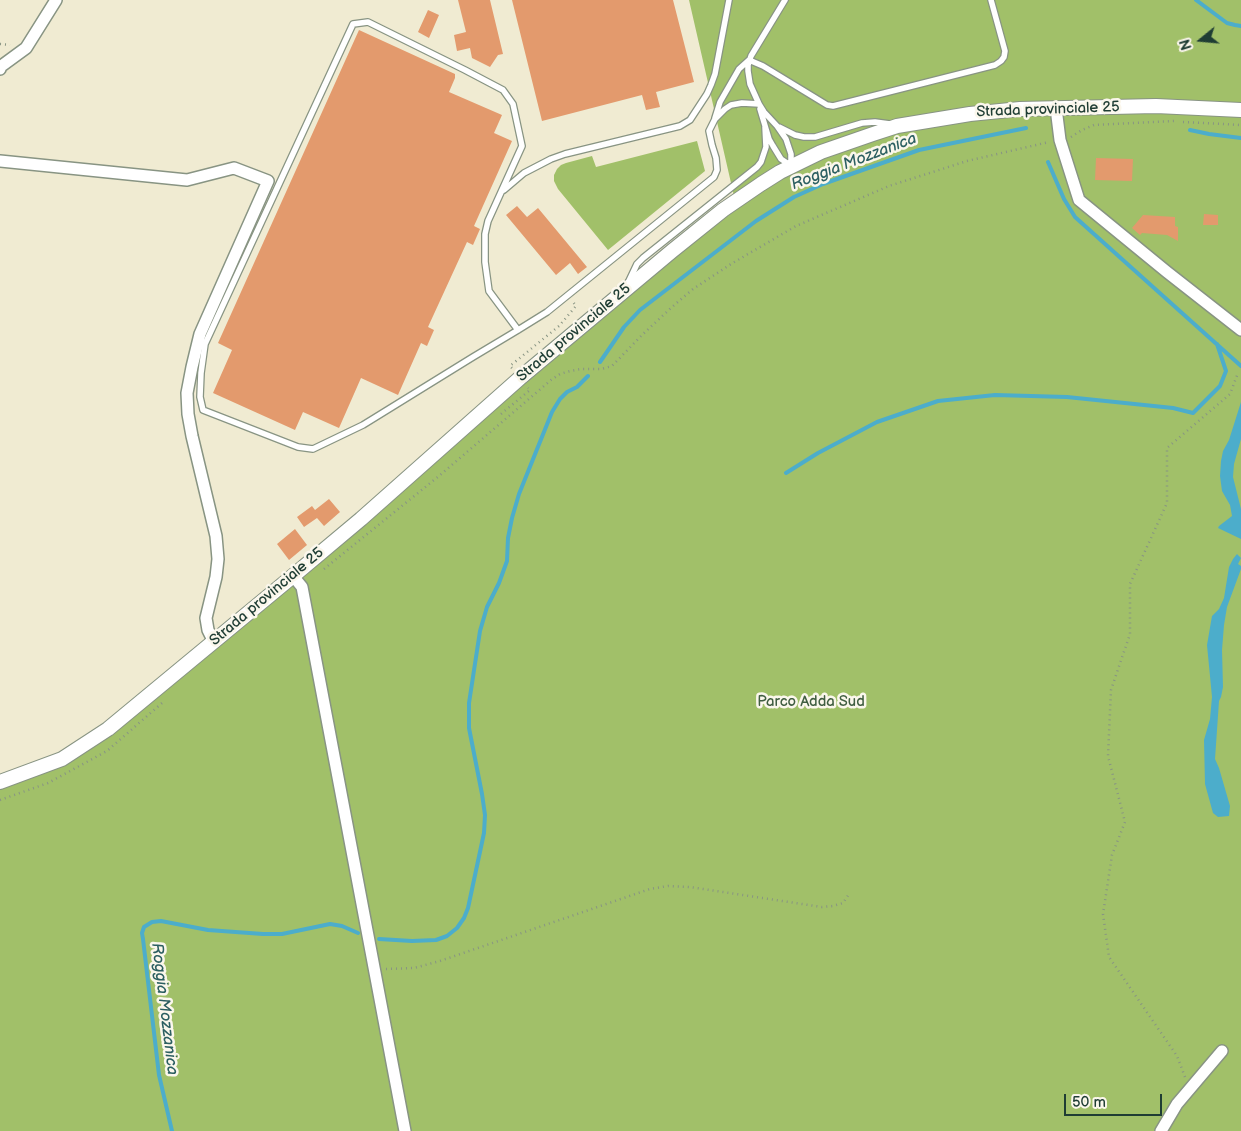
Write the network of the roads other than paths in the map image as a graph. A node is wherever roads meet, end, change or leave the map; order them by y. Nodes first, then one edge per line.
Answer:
1 (56, 0) edge
2 (730, 0) edge
3 (785, 0) edge
4 (991, 0) edge
5 (749, 60) junction
6 (0, 69) edge
7 (759, 104) junction
8 (1056, 108) junction
9 (1241, 110) edge
10 (715, 119) junction
11 (777, 126) junction
12 (897, 126) junction
13 (765, 127) junction
14 (0, 161) edge
15 (791, 166) junction
16 (500, 193) junction
17 (625, 291) junction
18 (518, 330) junction
19 (1241, 330) edge
20 (293, 576) junction
21 (214, 642) junction
22 (0, 782) edge
23 (1222, 1051) dead end
24 (405, 1131) edge
25 (1162, 1131) edge

1 - 6 street
2 - 16 lane
3 - 5 lane
4 - 5 lane
5 - 7 lane
5 - 10 lane
7 - 10 lane
7 - 11 lane
7 - 13 lane
8 - 9 street, Strada provinciale 25
8 - 12 street, Strada provinciale 25
8 - 19 street
10 - 18 lane
11 - 12 lane
11 - 15 lane
12 - 15 street, Strada provinciale 25
13 - 15 lane
13 - 17 lane
14 - 21 street
15 - 17 street, Strada provinciale 25
16 - 18 lane
16 - 18 lane
17 - 20 street, Strada provinciale 25
20 - 21 street, Strada provinciale 25
20 - 24 street
21 - 22 street, Strada provinciale 25
23 - 25 street

